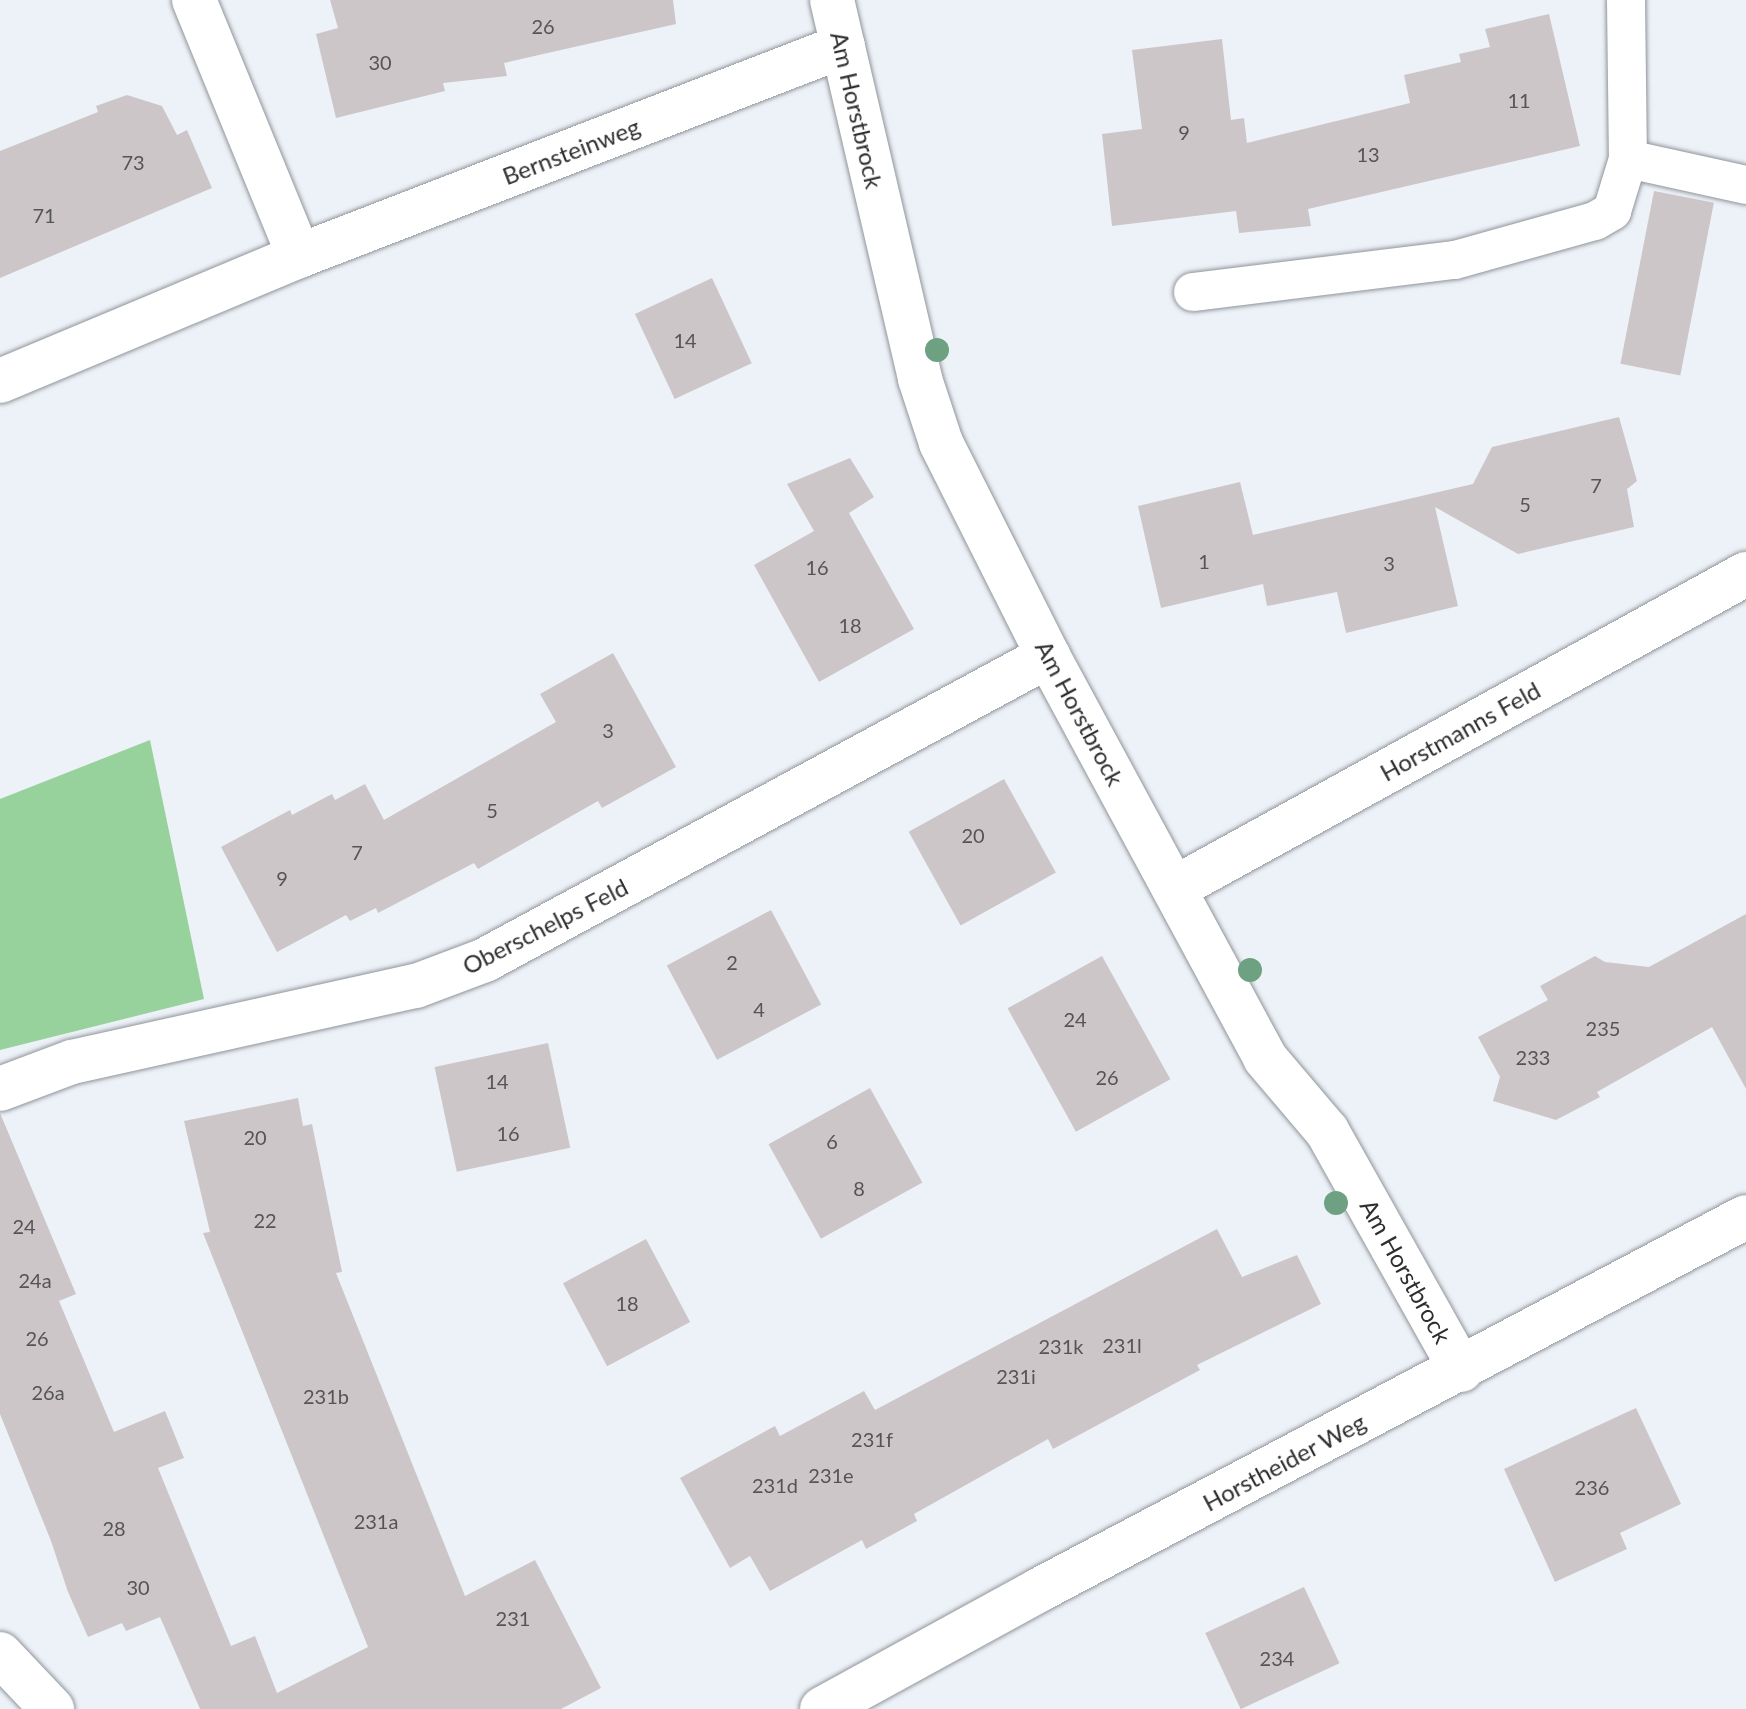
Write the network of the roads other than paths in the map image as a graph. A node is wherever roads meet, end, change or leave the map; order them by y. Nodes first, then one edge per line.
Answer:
1 (194, 0) edge
2 (832, 0) edge
3 (1626, 0) edge
4 (843, 46) junction
5 (1628, 159) junction
6 (1746, 185) edge
7 (299, 256) junction
8 (1193, 292) dead end
9 (0, 381) edge
10 (1746, 574) edge
11 (1048, 656) junction
12 (1175, 888) junction
13 (0, 1089) edge
14 (1746, 1217) edge
15 (1461, 1370) junction
16 (0, 1654) edge
17 (52, 1709) edge
18 (822, 1709) edge

1 - 7 street
2 - 4 street, Am Horstbrock
3 - 5 lane
4 - 7 street, Bernsteinweg
4 - 11 street, Am Horstbrock
5 - 6 lane
5 - 8 lane
7 - 9 street, Bernsteinweg
10 - 12 street, Horstmanns Feld
11 - 12 street, Am Horstbrock
11 - 13 street, Oberschelps Feld
12 - 15 street, Am Horstbrock
14 - 15 street, Horstheider Weg
15 - 18 street, Horstheider Weg
16 - 17 street

